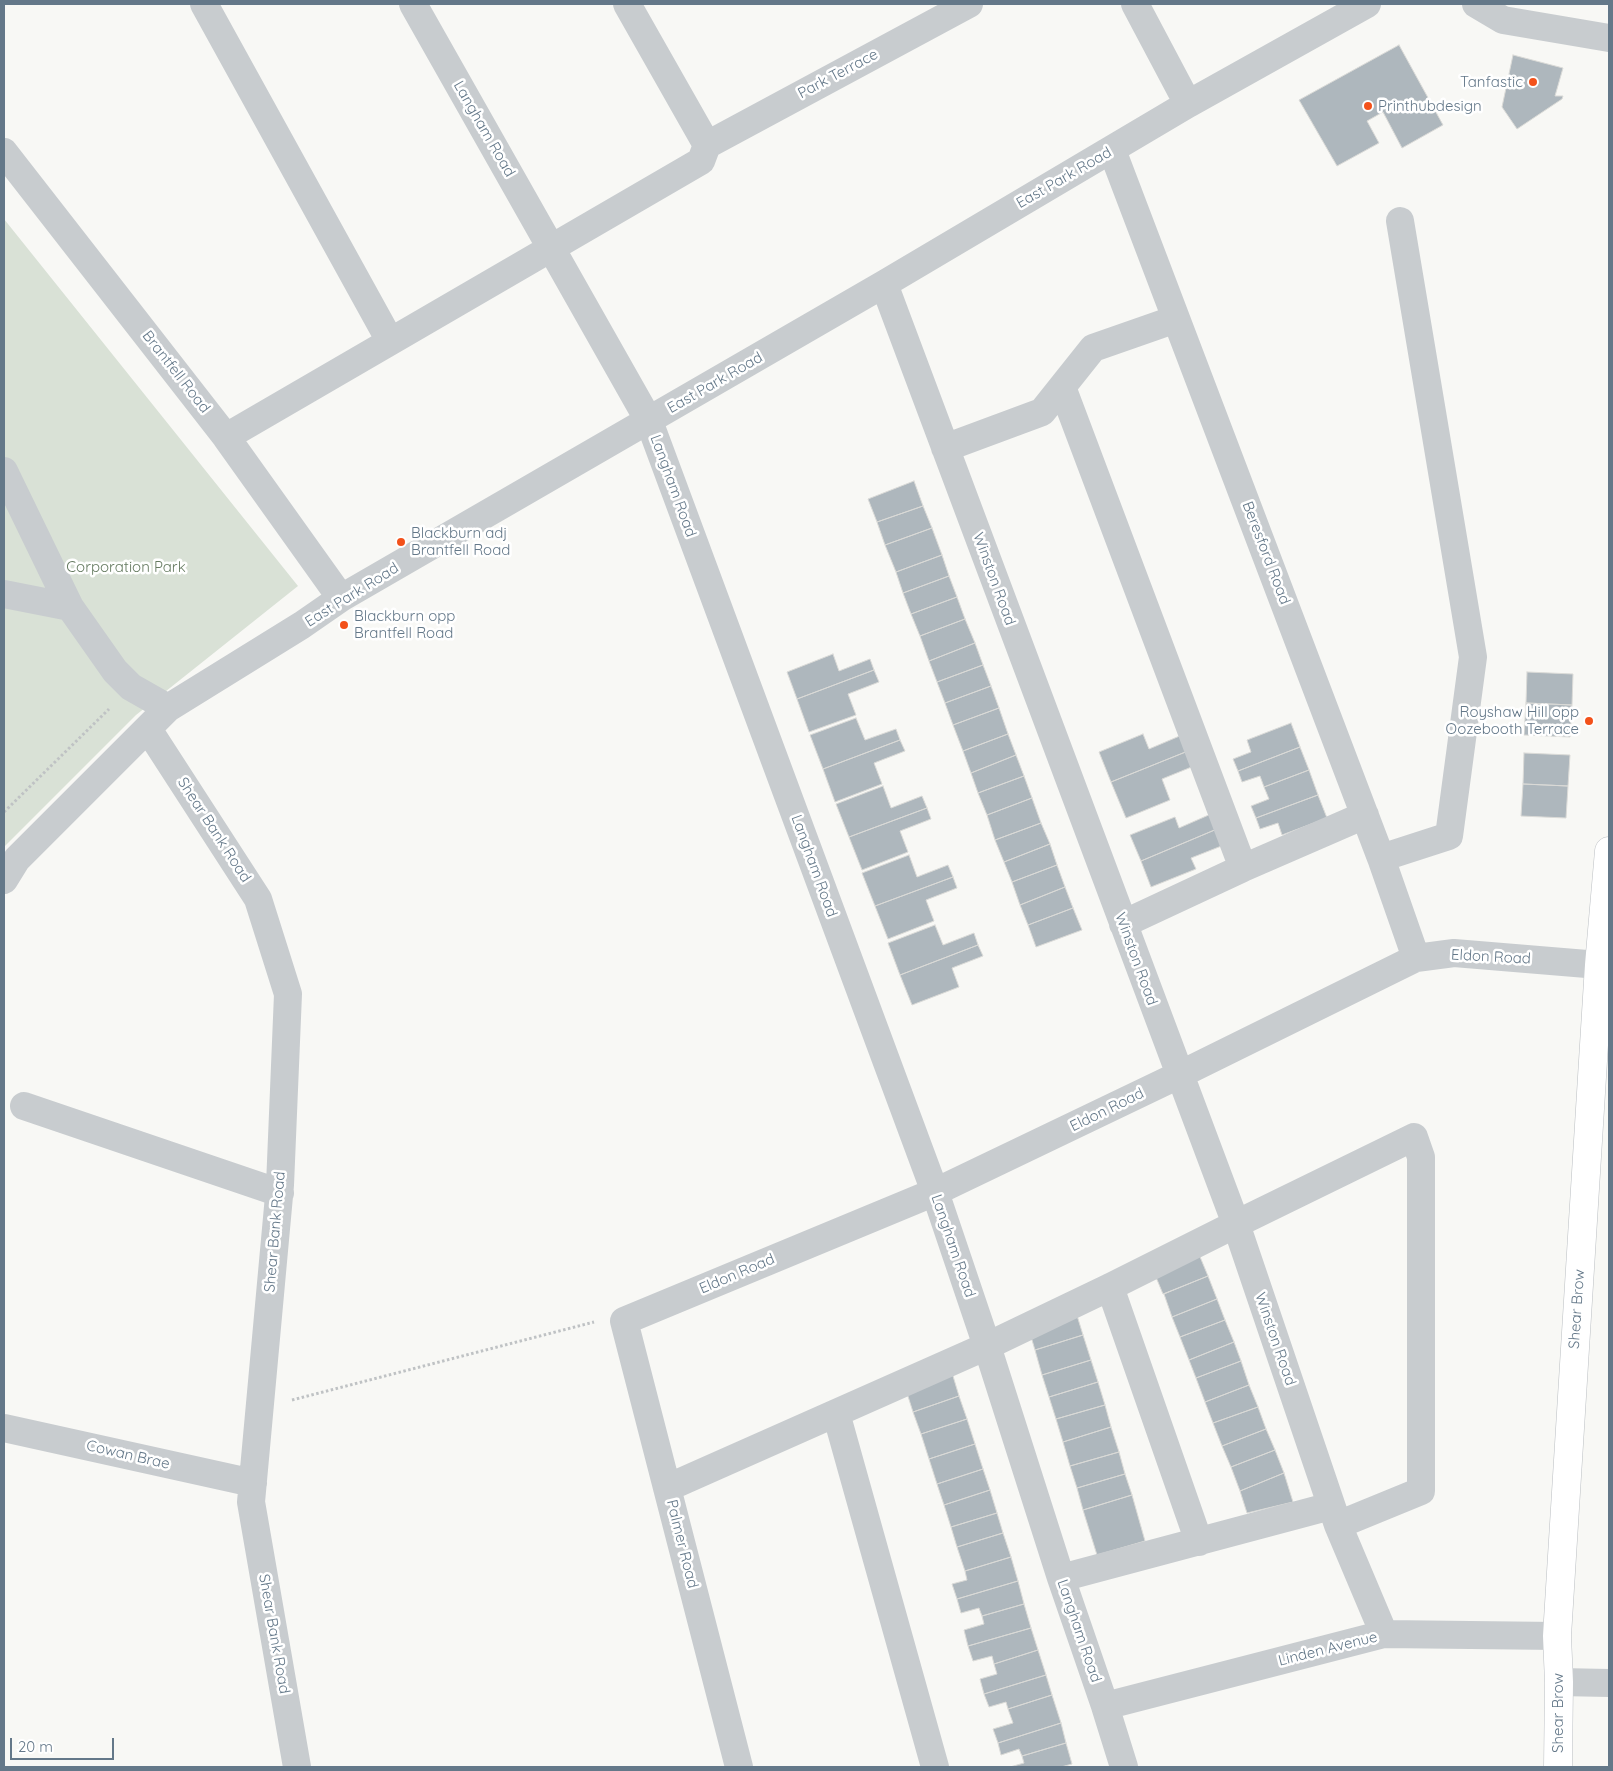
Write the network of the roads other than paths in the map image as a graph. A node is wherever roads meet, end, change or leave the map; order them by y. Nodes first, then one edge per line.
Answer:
1 (204, 4) edge
2 (413, 4) edge
3 (627, 4) edge
4 (969, 4) edge
5 (1135, 4) edge
6 (1367, 4) edge
7 (1476, 4) edge
8 (1609, 38) edge
9 (1188, 104) junction
10 (707, 145) junction
11 (1112, 150) junction
12 (4, 152) edge
13 (1400, 221) dead end
14 (551, 248) junction
15 (884, 284) junction
16 (1176, 319) junction
17 (390, 341) junction
18 (1062, 388) junction
19 (649, 421) junction
20 (226, 437) junction
21 (945, 448) junction
22 (4, 471) edge
23 (4, 594) edge
24 (341, 598) junction
25 (70, 607) junction
26 (168, 708) junction
27 (148, 728) junction
28 (1365, 815) junction
29 (1609, 851) edge
30 (1382, 858) junction
31 (1243, 868) junction
32 (4, 880) edge
33 (1123, 924) junction
34 (1416, 958) junction
35 (1599, 965) junction
36 (1179, 1075) junction
37 (24, 1106) dead end
38 (935, 1192) junction
39 (280, 1193) junction
40 (1236, 1224) junction
41 (1110, 1287) junction
42 (624, 1322) joint
43 (987, 1346) junction
44 (836, 1413) junction
45 (4, 1428) edge
46 (252, 1483) junction
47 (667, 1488) junction
48 (1334, 1516) junction
49 (1199, 1542) junction
50 (1061, 1578) junction
51 (1384, 1634) junction
52 (1557, 1636) junction
53 (1559, 1682) junction
54 (1609, 1683) edge
55 (1105, 1706) junction
56 (297, 1767) edge
57 (739, 1767) edge
58 (935, 1767) edge
59 (1124, 1767) edge
60 (1558, 1767) edge

1 - 17 street
2 - 14 street, Langham Road
3 - 10 street
4 - 10 street, Park Terrace
5 - 9 street
6 - 9 street, East Park Road
7 - 8 street
9 - 11 street, East Park Road
10 - 14 street
11 - 15 street, East Park Road
11 - 16 street, Beresford Road
12 - 20 street, Brantfell Road
13 - 30 street
14 - 17 street
14 - 19 street, Langham Road
15 - 19 street, East Park Road
15 - 21 street, Winston Road
16 - 18 street
16 - 28 street, Beresford Road
17 - 20 street
18 - 21 street
18 - 31 street
19 - 24 street, East Park Road
19 - 38 street, Langham Road
20 - 24 street, Brantfell Road
21 - 33 street, Winston Road
22 - 25 street
23 - 25 street
24 - 26 street, East Park Road
25 - 26 street
26 - 27 street, East Park Road
27 - 32 street, East Park Road
27 - 39 street, Shear Bank Road
28 - 30 street, Beresford Road
28 - 31 street
29 - 35 main road, Shear Brow
30 - 34 street, Beresford Road
31 - 33 street
33 - 36 street, Winston Road
34 - 35 street, Eldon Road
34 - 36 street, Eldon Road
35 - 52 main road, Shear Brow
36 - 38 street, Eldon Road
36 - 40 street, Winston Road
37 - 39 street
38 - 42 street, Eldon Road
38 - 43 street, Langham Road
39 - 46 street, Shear Bank Road
40 - 41 street
40 - 48 street, Winston Road
40 - 48 street
41 - 43 street
41 - 49 street
42 - 47 street, Palmer Road
43 - 44 street
43 - 50 street, Langham Road
44 - 47 street
44 - 58 street
45 - 46 street, Cowan Brae
46 - 56 street, Shear Bank Road
47 - 57 street, Palmer Road
48 - 49 street
48 - 51 street, Winston Road
49 - 50 street
50 - 55 street, Langham Road
51 - 52 street, Linden Avenue
51 - 55 street, Linden Avenue
52 - 53 main road, Shear Brow
53 - 54 street
53 - 60 main road, Shear Brow
55 - 59 street, Langham Road

